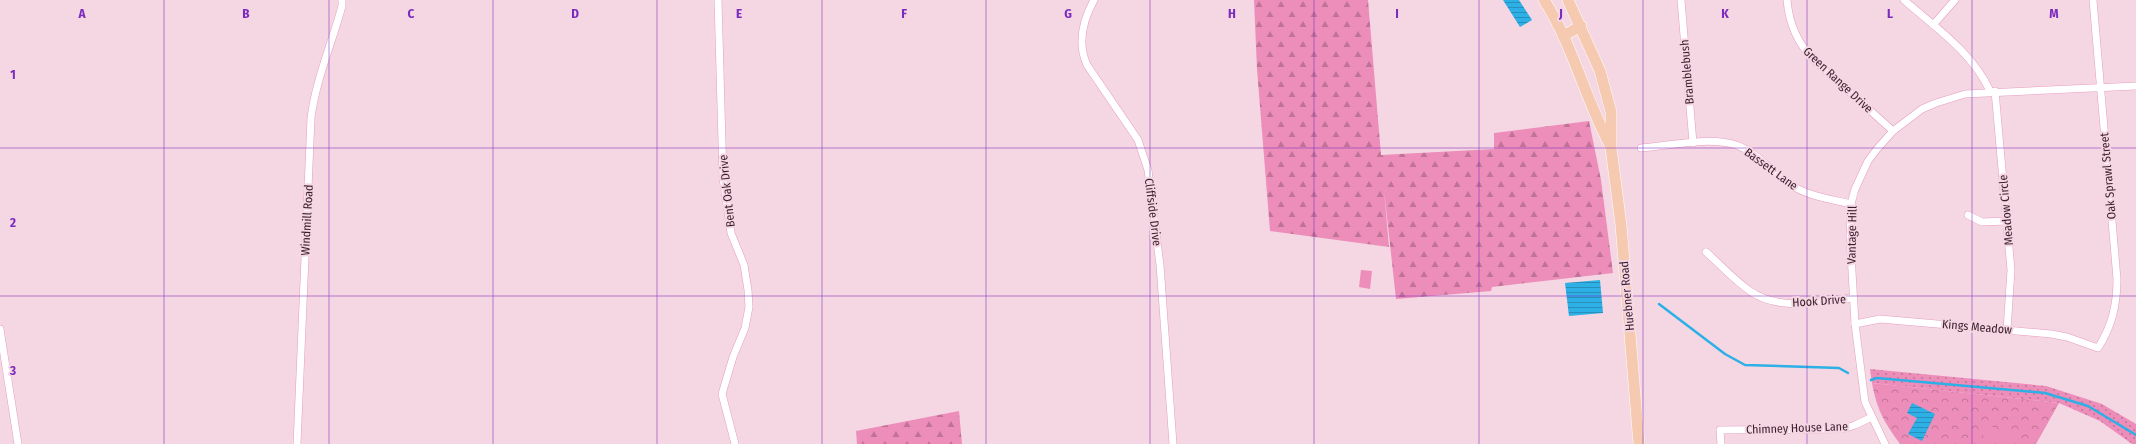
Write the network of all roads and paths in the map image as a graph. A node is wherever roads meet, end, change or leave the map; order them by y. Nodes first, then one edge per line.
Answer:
1 (342, 0) edge
2 (718, 0) edge
3 (1094, 0) edge
4 (1544, 0) edge
5 (1568, 0) edge
6 (1681, 0) edge
7 (1787, 0) edge
8 (1904, 0) edge
9 (1955, 0) edge
10 (2093, 0) edge
11 (1933, 25) junction
12 (1581, 26) junction
13 (1562, 36) junction
14 (2136, 86) edge
15 (2101, 88) junction
16 (1993, 91) junction
17 (1893, 130) junction
18 (1694, 143) junction
19 (1611, 148) junction
20 (1642, 148) dead end
21 (1851, 204) junction
22 (1968, 215) dead end
23 (2007, 221) junction
24 (1706, 252) dead end
25 (1853, 298) junction
26 (1855, 324) junction
27 (0, 329) edge
28 (2007, 330) junction
29 (2098, 348) joint
30 (1872, 417) junction
31 (18, 444) edge
32 (297, 444) edge
33 (735, 444) edge
34 (1173, 444) edge
35 (1639, 444) edge
36 (1721, 444) edge
37 (1885, 444) edge

1 - 32 street, Windmill Road
2 - 33 street, Bent Oak Drive
3 - 34 street, Cliffside Drive
4 - 13 main road, Huebner Road
5 - 12 main road, Huebner Road
6 - 18 street, Bramblebush
7 - 17 street, Green Range Drive
8 - 11 street, Meadow Circle
9 - 11 street
10 - 15 street, Oak Sprawl Street
11 - 16 street, Meadow Circle
12 - 13 main road
12 - 19 main road, Huebner Road
13 - 19 main road, Huebner Road
14 - 15 street, Vantage Hill
15 - 16 street, Vantage Hill
15 - 29 street, Oak Sprawl Street
16 - 17 street, Vantage Hill
16 - 23 street, Meadow Circle
17 - 21 street, Vantage Hill
18 - 20 street, Bassett Lane
18 - 21 street, Bassett Lane
19 - 35 main road, Huebner Road
21 - 25 street, Vantage Hill
22 - 23 street
23 - 28 street, Meadow Circle
24 - 25 street, Hook Drive
25 - 26 street, Vantage Hill
26 - 28 street, Kings Meadow
26 - 30 street, Vantage Hill
27 - 31 street
28 - 29 street, Kings Meadow
30 - 36 street, Chimney House Lane
30 - 37 street, Vantage Hill

